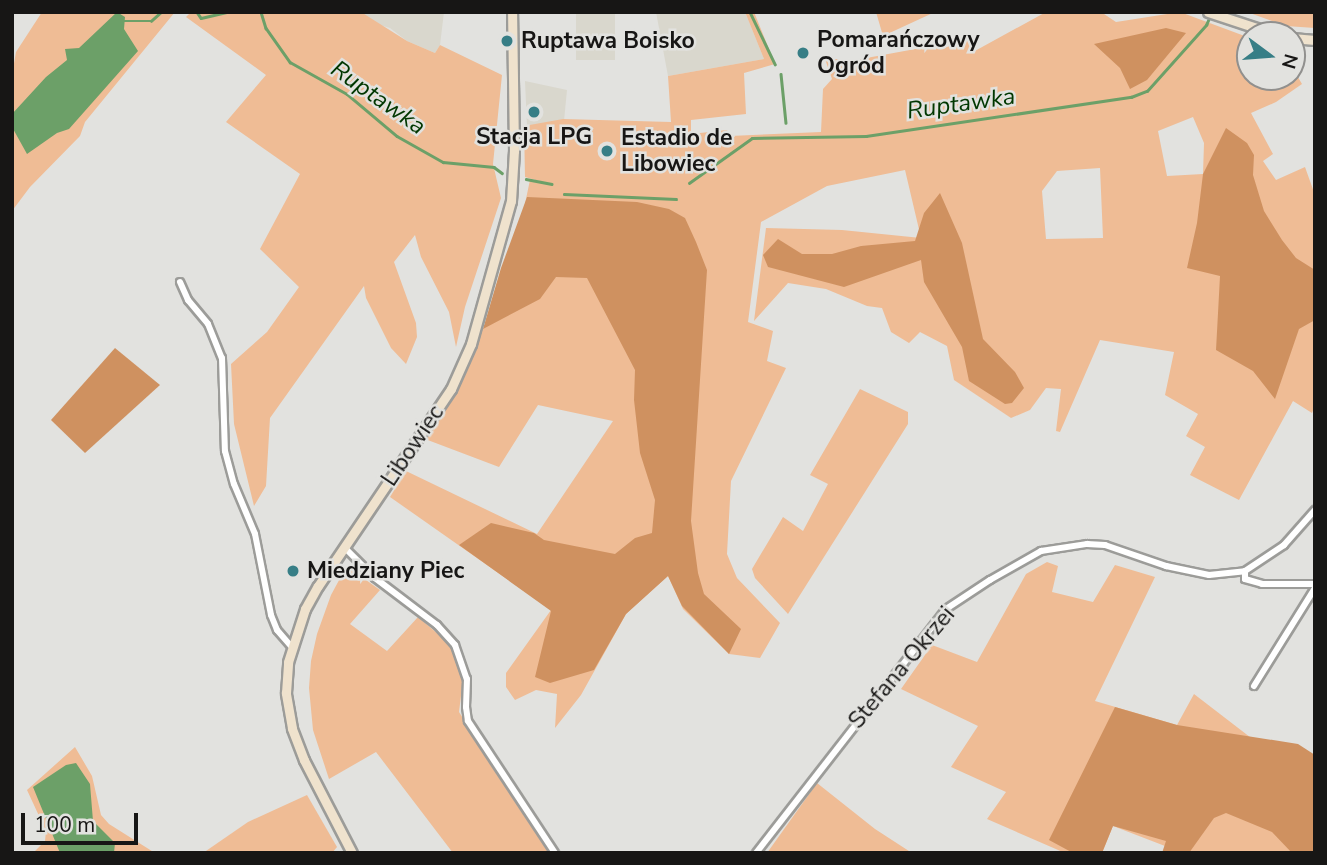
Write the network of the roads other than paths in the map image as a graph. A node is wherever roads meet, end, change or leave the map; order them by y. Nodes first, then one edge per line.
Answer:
1 (512, 12) edge
2 (1212, 13) edge
3 (1236, 21) edge
4 (180, 282) dead end
5 (1315, 510) edge
6 (344, 547) junction
7 (1245, 572) junction
8 (1315, 586) edge
9 (292, 647) junction
10 (1254, 686) dead end
11 (352, 853) edge
12 (555, 853) edge
13 (756, 853) edge

1 - 6 street, Libowiec
2 - 3 street
4 - 9 street
5 - 7 street
6 - 9 street, Libowiec
6 - 12 street
7 - 8 street
7 - 13 street, Stefana Okrzei
8 - 10 street
9 - 11 street, Libowiec

